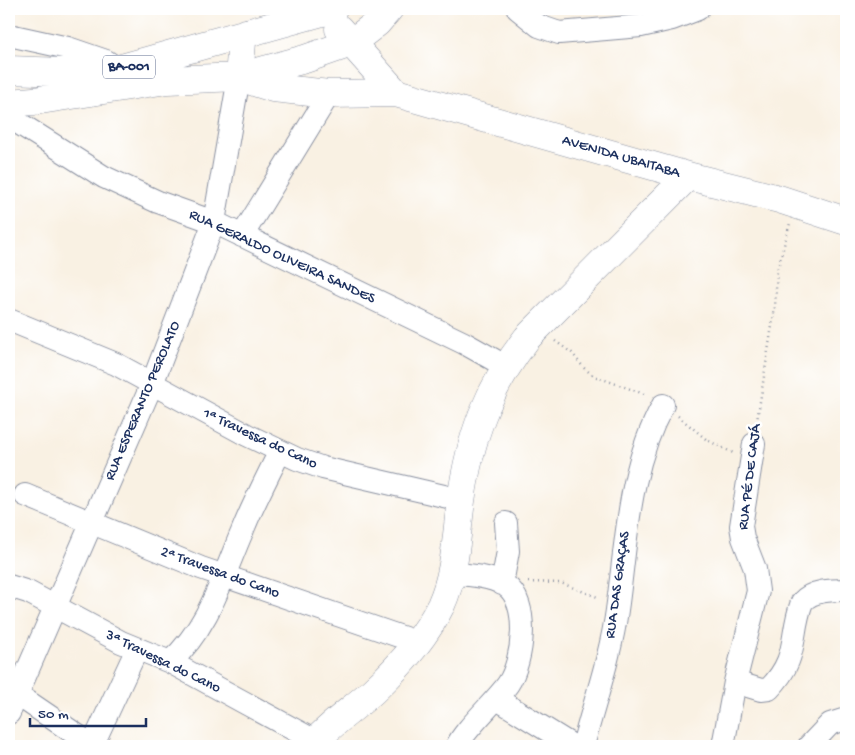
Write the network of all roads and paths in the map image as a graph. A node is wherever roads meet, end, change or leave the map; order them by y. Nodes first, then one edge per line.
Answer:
1 (389, 9) edge
2 (698, 9) edge
3 (329, 10) edge
4 (526, 11) edge
5 (245, 33) junction
6 (9, 35) edge
7 (350, 43) junction
8 (118, 69) junction
9 (9, 70) edge
10 (239, 77) junction
11 (396, 93) junction
12 (329, 94) junction
13 (9, 103) edge
14 (9, 117) edge
15 (688, 176) junction
16 (796, 205) junction
17 (846, 221) edge
18 (214, 222) junction
19 (242, 236) junction
20 (9, 320) edge
21 (538, 327) junction
22 (506, 366) junction
23 (152, 384) junction
24 (663, 405) junction
25 (280, 451) junction
26 (752, 452) junction
27 (25, 495) dead end
28 (461, 500) junction
29 (90, 522) junction
30 (506, 523) dead end
31 (453, 574) junction
32 (225, 576) junction
33 (502, 584) junction
34 (9, 586) edge
35 (846, 590) edge
36 (618, 605) junction
37 (56, 608) junction
38 (419, 643) junction
39 (137, 649) junction
40 (170, 662) junction
41 (735, 682) junction
42 (497, 699) junction
43 (14, 704) edge
44 (839, 723) edge
45 (313, 744) edge
46 (92, 746) edge
47 (457, 746) edge
48 (573, 746) edge
49 (582, 746) edge
50 (723, 746) edge
51 (810, 746) edge

1 - 7 main road, BA-001
2 - 4 street
3 - 5 main road, BA-001
3 - 7 main road
5 - 8 main road, BA-001
5 - 10 main road
6 - 8 street
7 - 10 main road, AVENIDA UBAITABA / BA-001
7 - 11 main road
8 - 9 main road, BA-001
10 - 12 main road, AVENIDA UBAITABA
10 - 13 main road, AVENIDA UBAITABA / BA-001
10 - 18 street, RUA ESPERANTO PEROLATO
11 - 12 main road, AVENIDA UBAITABA
11 - 15 main road, AVENIDA UBAITABA
12 - 19 street
14 - 18 street, RUA GERALDO OLIVEIRA SANDES
15 - 16 main road, AVENIDA UBAITABA
15 - 21 main road
16 - 17 main road, AVENIDA UBAITABA
16 - 26 path, RUA PÉ DE CAJÁ
18 - 19 street, RUA GERALDO OLIVEIRA SANDES
18 - 23 street, RUA ESPERANTO PEROLATO
19 - 22 street, RUA GERALDO OLIVEIRA SANDES
20 - 23 street, 1ª Travessa do Cano
21 - 22 main road
21 - 24 path
22 - 28 main road
23 - 25 street, 1ª Travessa do Cano
23 - 29 street, RUA ESPERANTO PEROLATO
24 - 26 path
24 - 36 street, RUA DAS GRAÇAS
25 - 28 street, 1ª Travessa do Cano
25 - 32 street
26 - 41 street, RUA PÉ DE CAJÁ
27 - 29 street, 2ª Travessa do Cano
28 - 31 main road
29 - 32 street, 2ª Travessa do Cano
29 - 37 street, RUA ESPERANTO PEROLATO
30 - 33 street
31 - 33 street
31 - 38 main road
32 - 38 street, 2ª Travessa do Cano
32 - 40 street
33 - 36 path
33 - 42 street
34 - 37 street, 3ª Travessa do Cano
35 - 41 street
36 - 49 street, RUA DAS GRAÇAS
37 - 39 street, 3ª Travessa do Cano
37 - 43 street, RUA ESPERANTO PEROLATO
38 - 45 main road
39 - 40 street, 3ª Travessa do Cano
39 - 46 street
40 - 45 street, 3ª Travessa do Cano
41 - 50 street, RUA PÉ DE CAJÁ
42 - 47 street
42 - 48 street
43 - 46 street
44 - 51 street

